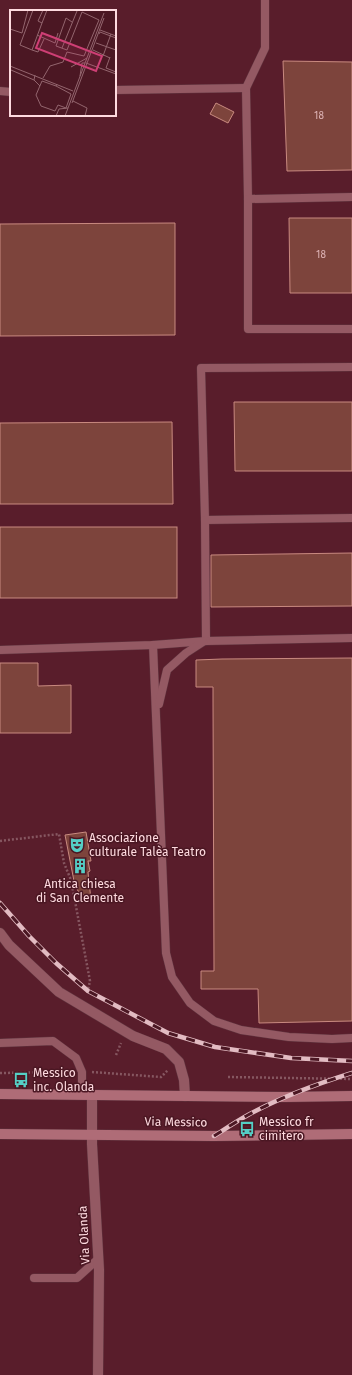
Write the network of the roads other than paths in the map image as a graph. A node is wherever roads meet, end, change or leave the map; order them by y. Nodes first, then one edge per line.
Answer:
1 (265, 0) edge
2 (246, 88) junction
3 (116, 90) edge
4 (0, 91) edge
5 (10, 92) edge
6 (352, 197) edge
7 (248, 199) junction
8 (352, 329) edge
9 (352, 367) edge
10 (352, 518) edge
11 (205, 520) junction
12 (352, 638) edge
13 (206, 641) junction
14 (153, 646) junction
15 (0, 650) edge
16 (157, 712) junction
17 (0, 933) edge
18 (352, 1038) edge
19 (0, 1043) edge
20 (0, 1094) edge
21 (82, 1094) junction
22 (92, 1094) junction
23 (185, 1096) junction
24 (352, 1096) edge
25 (0, 1134) edge
26 (93, 1134) junction
27 (352, 1134) edge
28 (98, 1259) junction
29 (34, 1278) dead end
30 (98, 1375) edge

1 - 2 lane
2 - 3 lane
2 - 7 lane
4 - 5 lane
6 - 7 lane
7 - 8 lane
9 - 11 lane
10 - 11 lane
11 - 13 lane
12 - 13 lane
13 - 14 lane
13 - 16 lane
14 - 15 lane
14 - 16 lane
16 - 18 lane
17 - 23 street
19 - 21 lane
20 - 21 street
21 - 22 street
22 - 23 street
22 - 26 street, Via Olanda
23 - 24 street
25 - 26 street, Via Messico
26 - 27 street, Via Messico
26 - 28 street, Via Olanda
28 - 29 lane
28 - 30 street, Via Olanda

